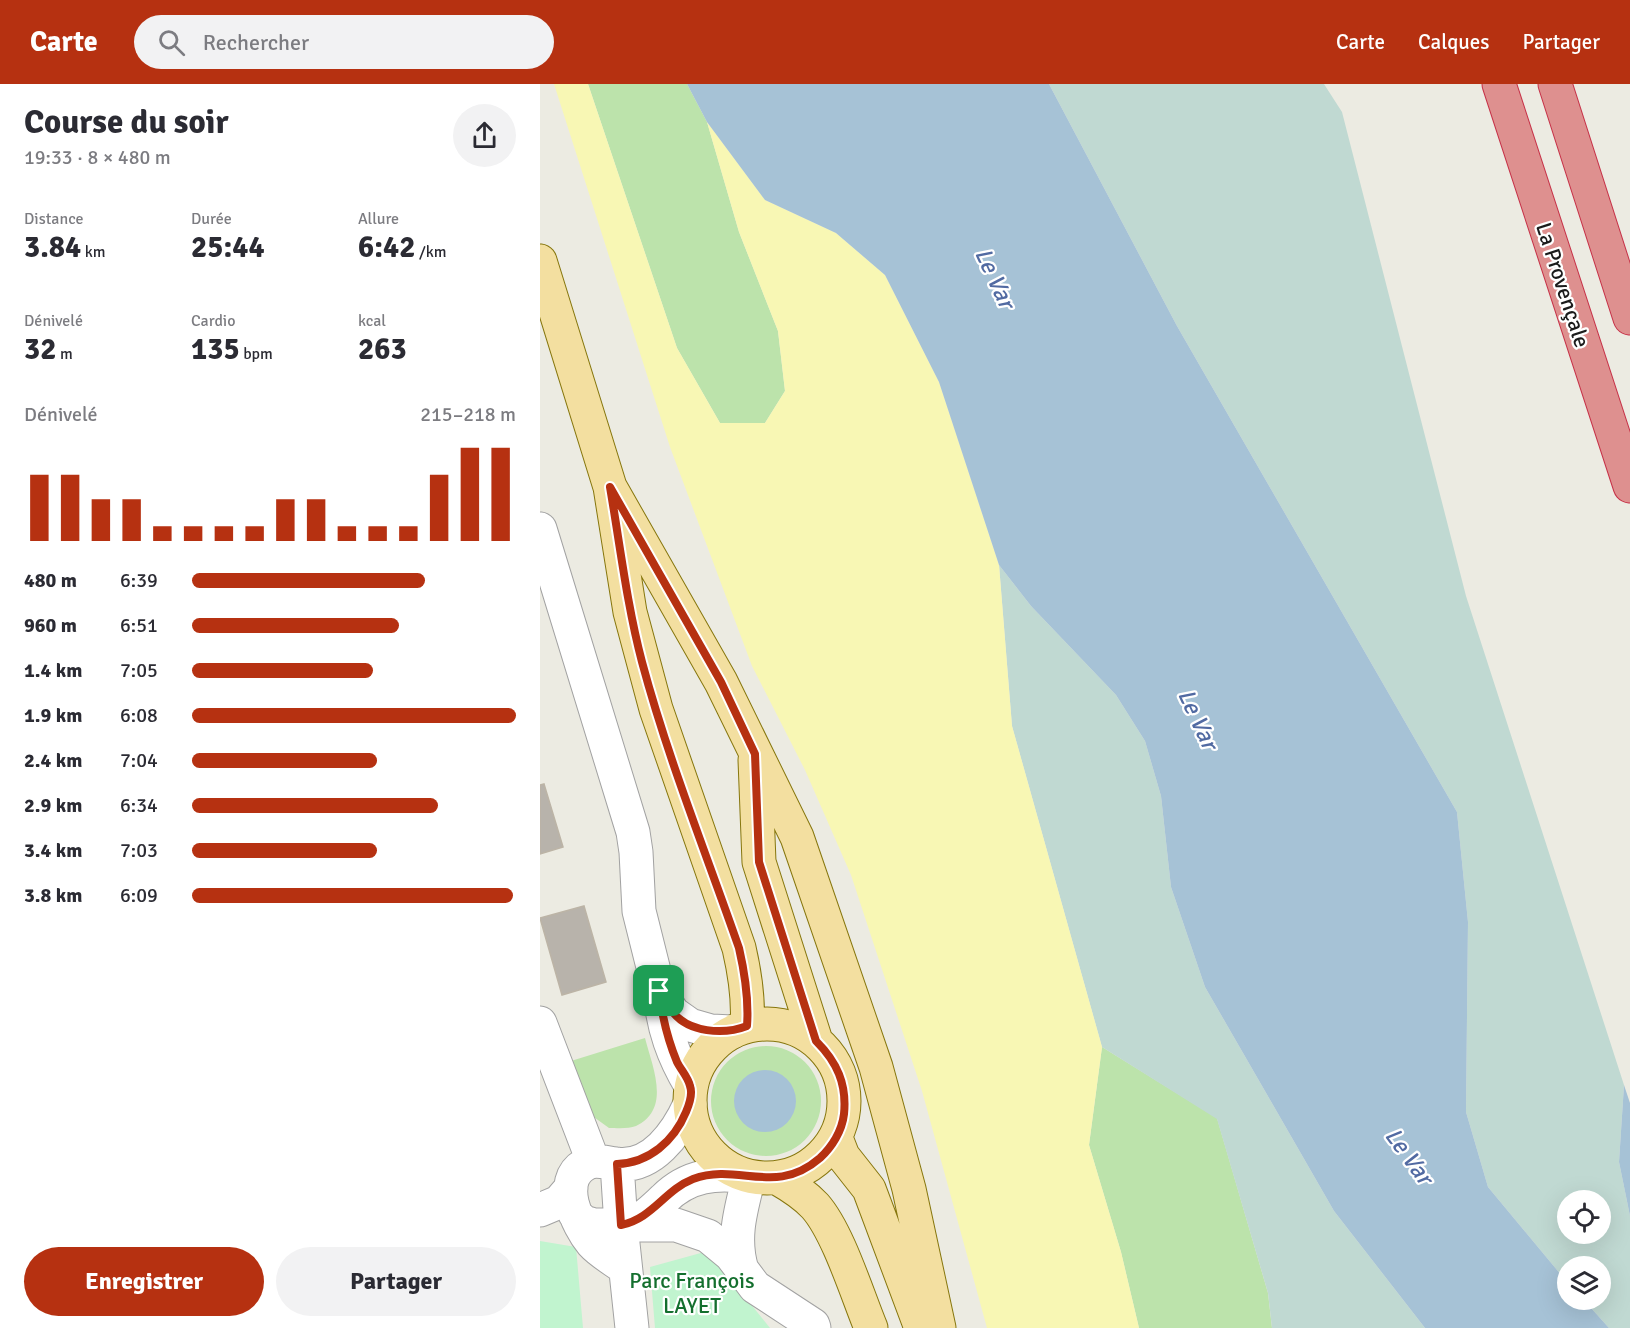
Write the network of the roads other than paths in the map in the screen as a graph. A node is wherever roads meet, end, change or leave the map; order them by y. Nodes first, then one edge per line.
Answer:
1 (1499, 84) edge
2 (1555, 84) edge
3 (540, 261) edge
4 (1630, 318) edge
5 (1630, 486) edge
6 (610, 487) junction
7 (540, 529) edge
8 (545, 563) edge
9 (755, 754) junction
10 (659, 991) junction
11 (540, 1023) edge
12 (740, 1029) junction
13 (816, 1041) junction
14 (690, 1095) junction
15 (836, 1138) junction
16 (605, 1163) junction
17 (763, 1177) junction
18 (573, 1201) junction
19 (540, 1210) edge
20 (621, 1225) junction
21 (625, 1268) junction
22 (742, 1270) junction
23 (632, 1328) edge
24 (814, 1328) edge
25 (871, 1328) edge
26 (921, 1328) edge
27 (939, 1328) edge

1 - 5 highway, La Provençale
2 - 4 highway
3 - 6 main road
6 - 9 main road
6 - 12 main road
7 - 8 street
8 - 10 street
9 - 13 main road
9 - 27 main road
10 - 12 street
10 - 14 street
11 - 16 street
12 - 13 main road
12 - 14 main road
13 - 15 main road
14 - 16 street
14 - 17 main road
15 - 17 main road
15 - 26 main road
16 - 18 street
16 - 20 street
17 - 20 street
17 - 22 street
17 - 25 main road
18 - 19 street
18 - 20 street
18 - 21 street
20 - 21 street
20 - 22 street
21 - 23 street
22 - 24 street

